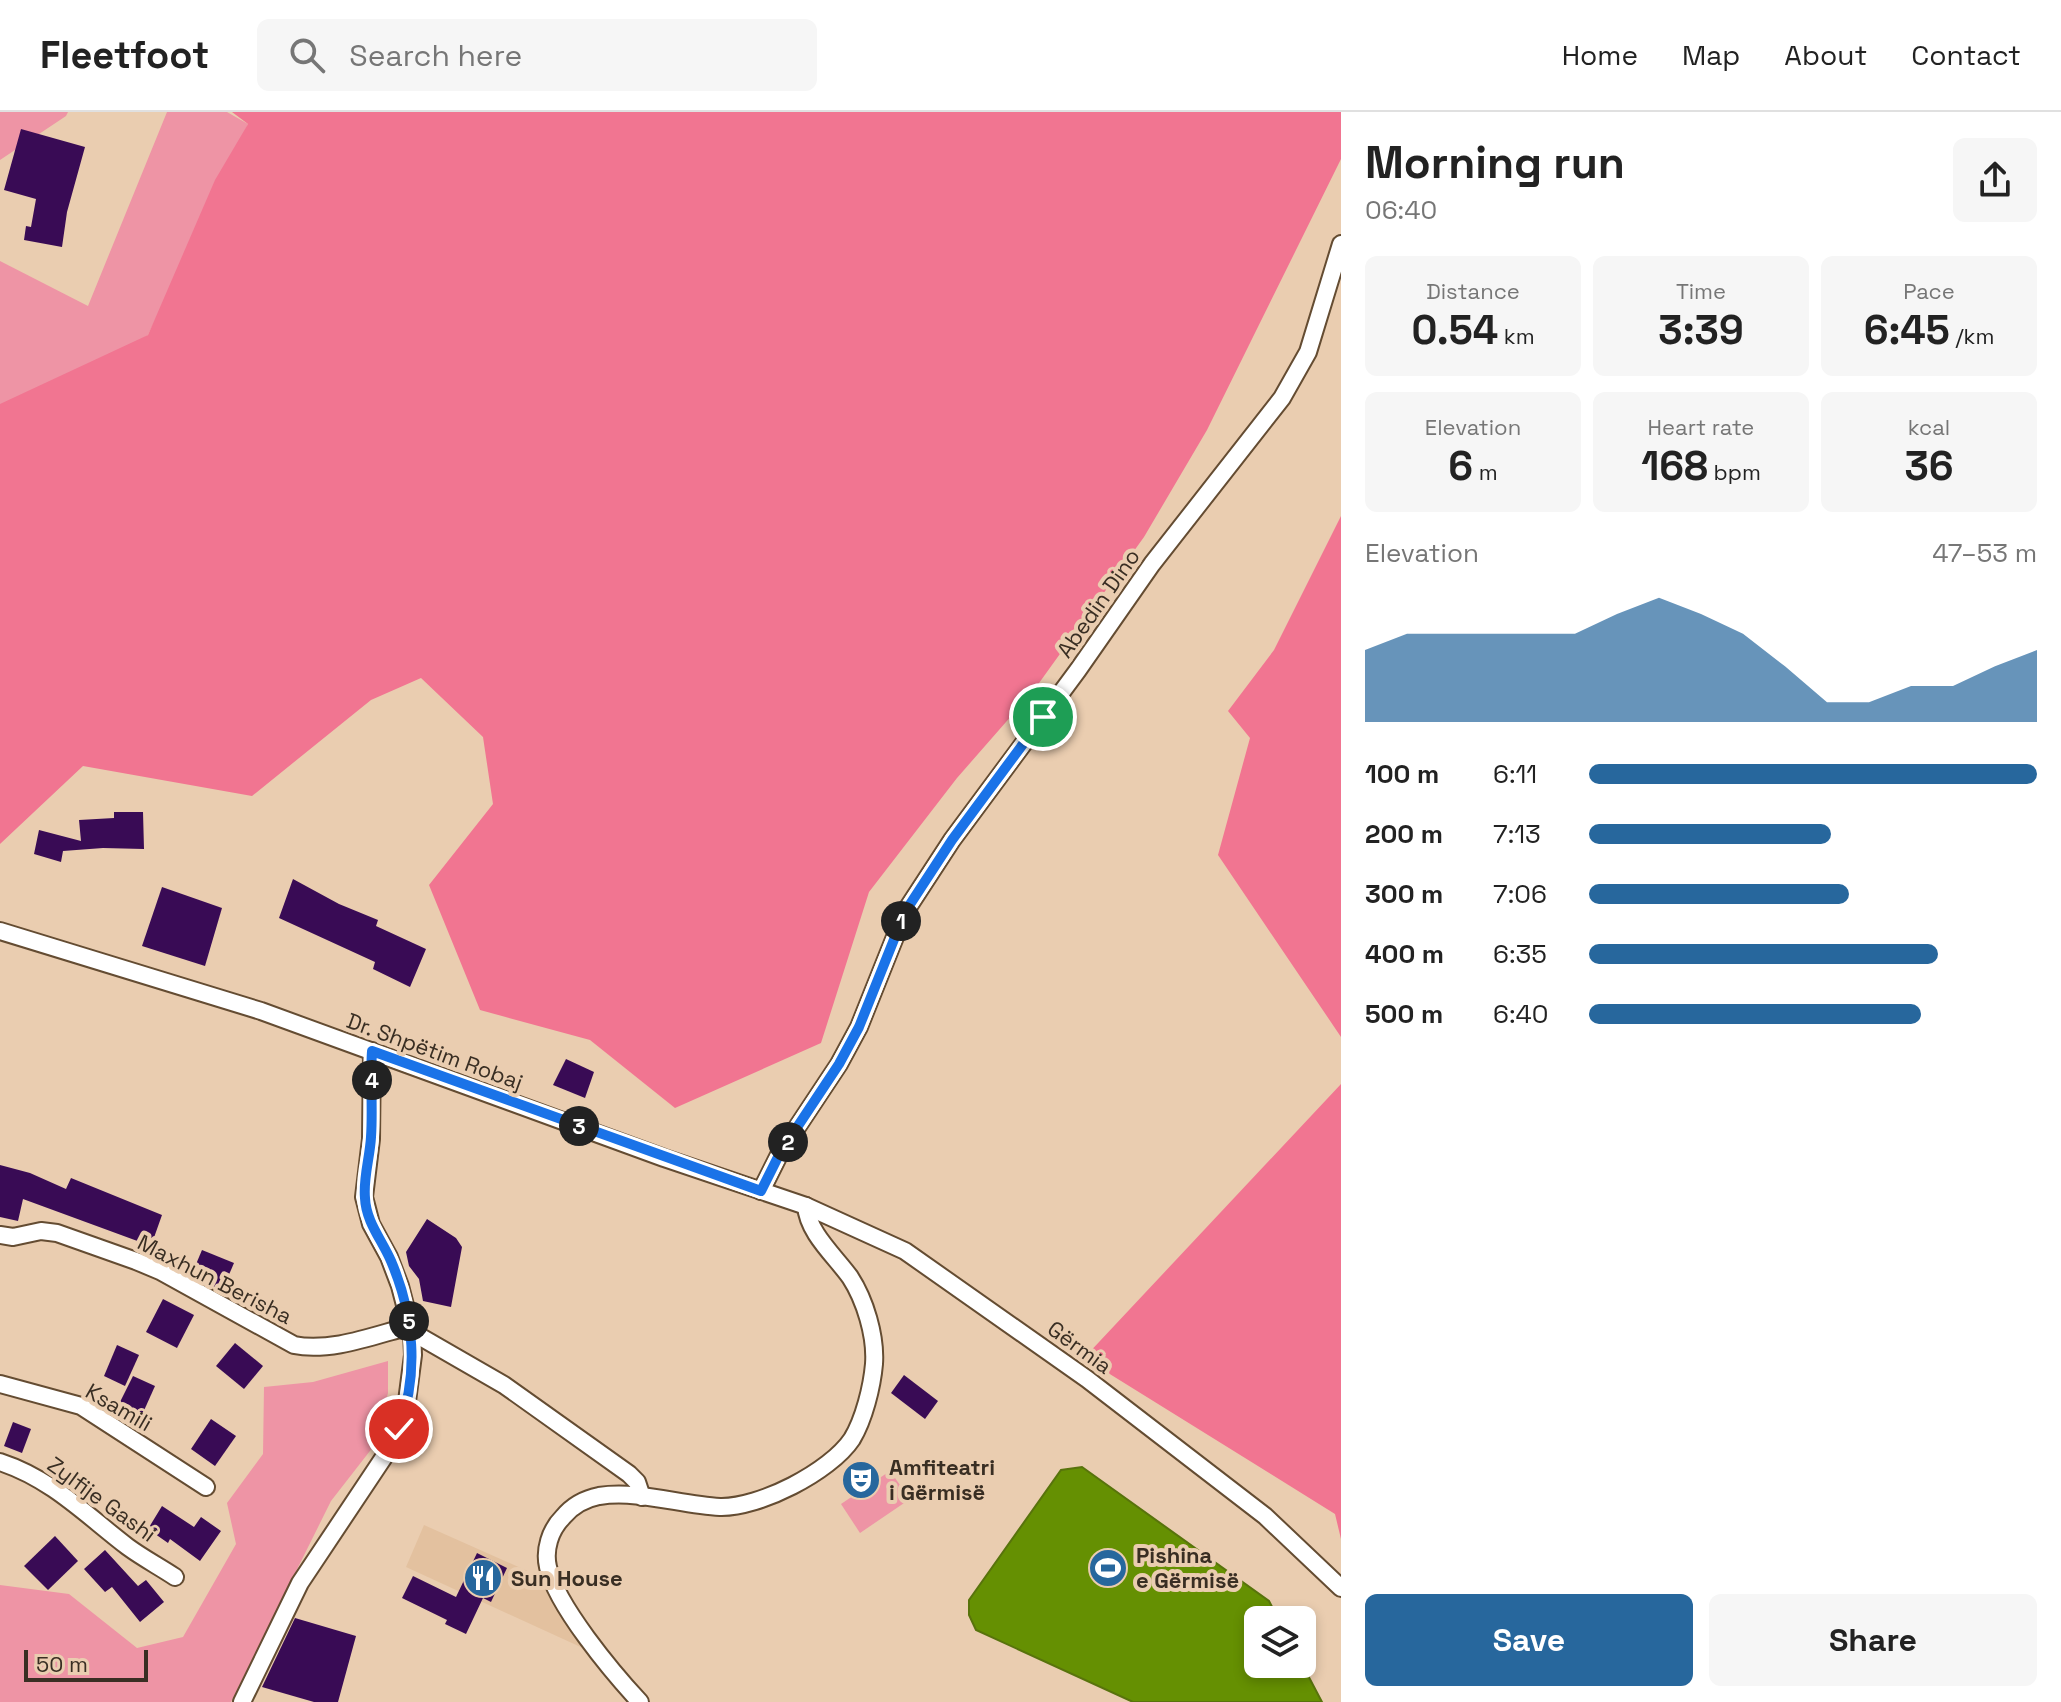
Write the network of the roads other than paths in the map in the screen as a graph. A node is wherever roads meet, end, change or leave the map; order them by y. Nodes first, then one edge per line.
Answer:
1 (1341, 244) edge
2 (0, 931) edge
3 (372, 1051) junction
4 (761, 1191) junction
5 (806, 1206) junction
6 (0, 1235) edge
7 (412, 1332) junction
8 (0, 1384) edge
9 (0, 1462) edge
10 (206, 1487) dead end
11 (642, 1497) junction
12 (175, 1577) dead end
13 (1341, 1588) edge
14 (242, 1702) edge
15 (640, 1702) edge

1 - 4 street, Abedin Dino
2 - 3 street, Dr. Shpëtim Robaj
3 - 4 street, Dr. Shpëtim Robaj
3 - 7 street
4 - 5 street, Gërmia
5 - 11 street
5 - 13 street, Gërmia
6 - 7 street, Maxhun Berisha
7 - 11 street
7 - 14 street
8 - 10 street, Ksamili
9 - 12 street, Zylfije Gashi
11 - 15 street

